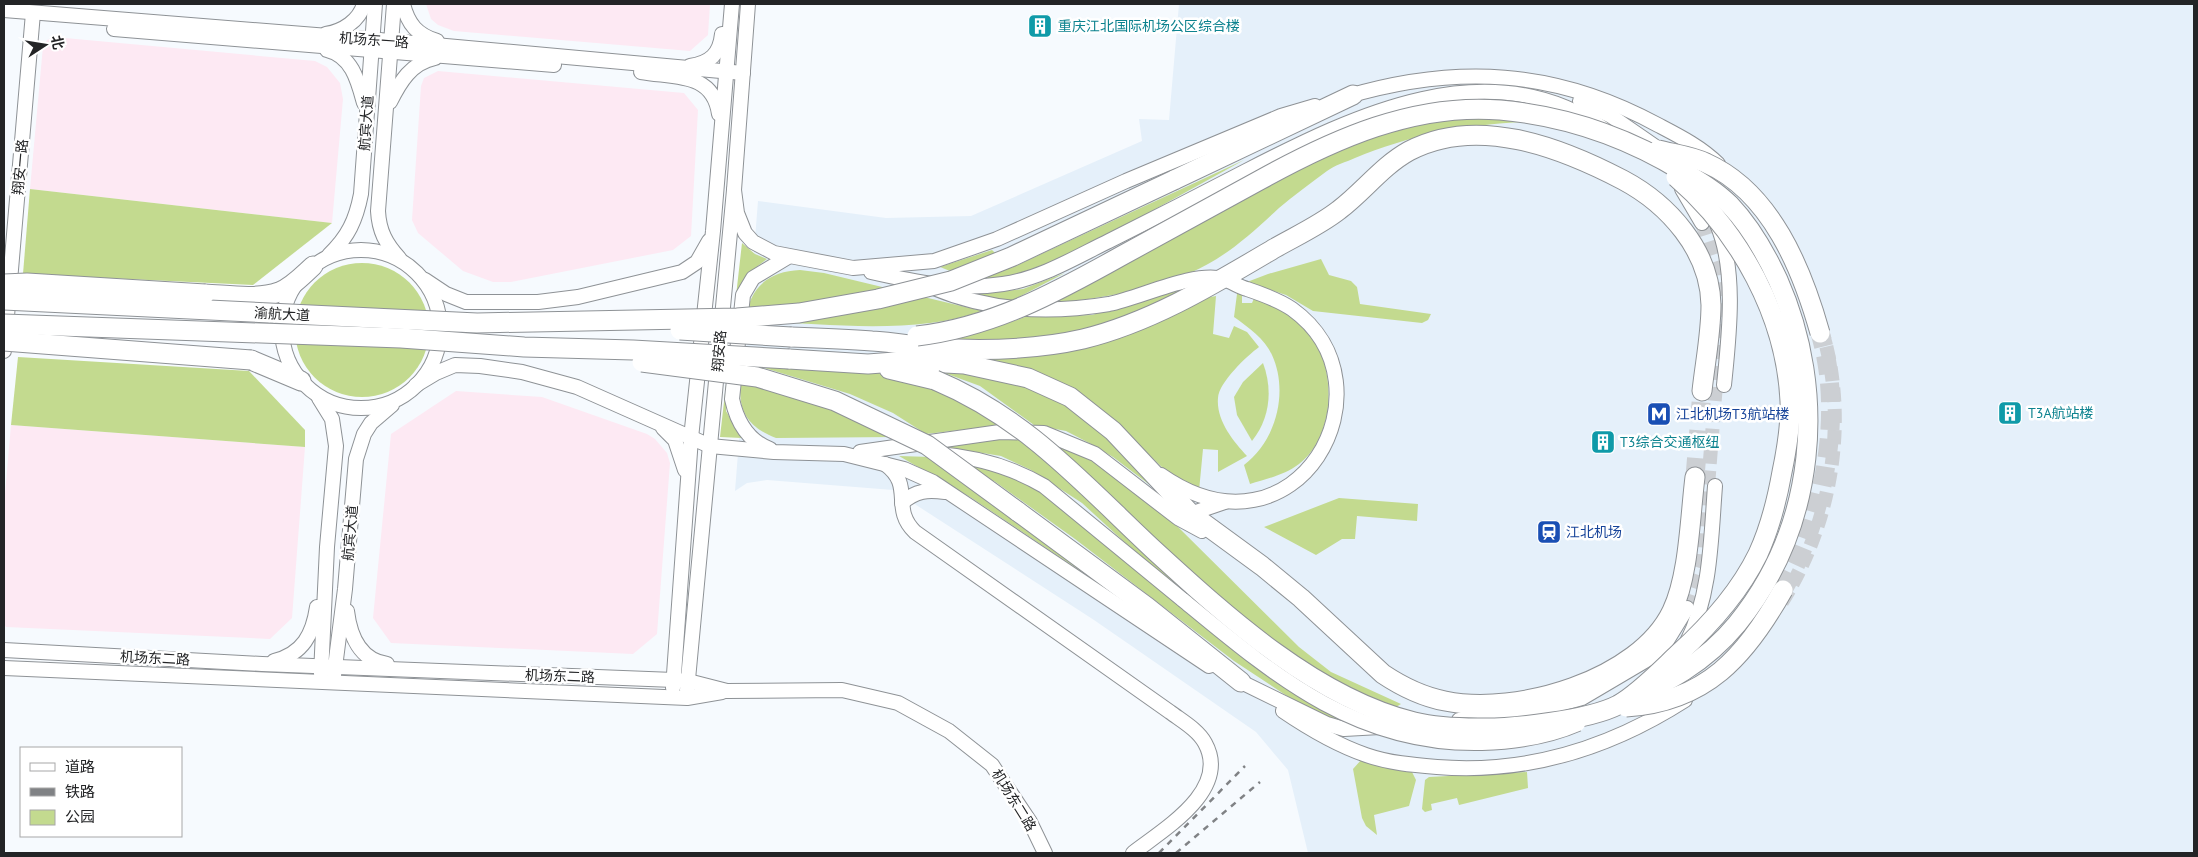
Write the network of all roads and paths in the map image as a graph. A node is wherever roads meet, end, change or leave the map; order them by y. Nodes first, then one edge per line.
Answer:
1 (364, 4) edge
2 (375, 4) edge
3 (394, 4) edge
4 (403, 4) edge
5 (730, 4) edge
6 (748, 4) edge
7 (4, 10) edge
8 (33, 17) junction
9 (4, 20) edge
10 (307, 40) junction
11 (372, 45) junction
12 (391, 47) junction
13 (456, 47) junction
14 (444, 57) junction
15 (679, 68) junction
16 (641, 72) junction
17 (726, 75) junction
18 (743, 76) junction
19 (1361, 93) junction
20 (1596, 107) junction
21 (386, 109) junction
22 (367, 114) junction
23 (721, 130) junction
24 (1610, 134) junction
25 (1636, 145) junction
26 (734, 190) junction
27 (1702, 223) tunnel mouth
28 (713, 231) junction
29 (788, 257) junction
30 (318, 263) junction
31 (407, 266) junction
32 (853, 268) junction
33 (1222, 279) junction
34 (4, 284) edge
35 (926, 285) junction
36 (4, 300) edge
37 (561, 323) junction
38 (4, 324) edge
39 (1819, 325) joint
40 (4, 341) edge
41 (873, 341) junction
42 (524, 347) junction
43 (4, 351) edge
44 (868, 364) junction
45 (302, 381) junction
46 (1724, 385) dead end
47 (416, 386) junction
48 (1702, 391) tunnel mouth
49 (318, 395) junction
50 (399, 398) junction
51 (650, 419) junction
52 (691, 438) junction
53 (710, 446) junction
54 (778, 452) junction
55 (883, 455) junction
56 (1144, 463) junction
57 (1694, 477) tunnel mouth
58 (1714, 486) dead end
59 (688, 492) junction
60 (946, 492) junction
61 (1225, 502) junction
62 (902, 503) junction
63 (1185, 516) junction
64 (327, 547) junction
65 (346, 589) junction
66 (1783, 590) tunnel mouth
67 (1687, 608) tunnel mouth
68 (1762, 632) dead end
69 (4, 650) edge
70 (262, 664) junction
71 (328, 666) junction
72 (4, 668) edge
73 (425, 671) junction
74 (681, 681) junction
75 (1241, 682) junction
76 (1396, 682) junction
77 (327, 683) junction
78 (727, 691) junction
79 (672, 697) junction
80 (687, 698) junction
81 (1610, 708) junction
82 (1539, 710) junction
83 (1626, 730) junction
84 (1045, 853) edge
85 (1134, 853) edge

1 - 10 main road
2 - 11 main road, 航宾大道
3 - 12 main road, 航宾大道
4 - 13 main road
5 - 15 main road
5 - 17 main road, 翔安路
6 - 18 main road, 翔安路
7 - 8 main road, 机场东一路
8 - 9 main road, 机场东一路
8 - 10 main road, 机场东一路
8 - 43 main road, 翔安一路
10 - 11 main road, 机场东一路
10 - 22 main road
11 - 12 main road, 机场东一路
11 - 22 main road, 航宾大道
12 - 13 main road, 机场东一路
12 - 14 main road, 机场东一路
12 - 21 main road, 航宾大道
13 - 15 main road, 机场东一路
14 - 16 main road, 机场东一路
14 - 21 main road
15 - 17 main road, 机场东一路
16 - 17 main road, 机场东一路
16 - 23 main road
17 - 18 main road, 机场东一路
17 - 23 main road, 翔安路
18 - 26 main road, 翔安路
19 - 20 main road
19 - 32 main road
19 - 37 highway, bridge
19 - 39 main road
20 - 27 main road
20 - 46 main road
21 - 31 main road, 航宾大道
22 - 30 main road, 航宾大道
23 - 28 main road, 翔安路
24 - 25 highway, bridge
24 - 35 main road
24 - 41 highway, bridge
25 - 39 highway, bridge
25 - 81 highway, bridge
26 - 29 main road
26 - 53 main road, 翔安路
28 - 31 main road
28 - 52 main road, 翔安路
29 - 32 main road
29 - 54 main road
30 - 31 main road
30 - 34 highway, bridge
30 - 45 main road
31 - 47 main road
32 - 35 main road
33 - 35 main road
33 - 41 highway
33 - 48 highway
33 - 61 main road
36 - 37 highway, 渝航大道, bridge
37 - 41 highway, bridge
38 - 42 highway, 渝航大道, bridge
40 - 45 highway, bridge
42 - 44 highway, bridge
42 - 75 highway, bridge
44 - 56 highway
44 - 81 highway, bridge
45 - 49 main road
47 - 50 main road
47 - 51 main road
49 - 50 main road
49 - 64 main road, 航宾大道
50 - 65 main road, 航宾大道
51 - 52 main road
51 - 59 main road
52 - 53 main road
52 - 59 main road, 翔安路
53 - 54 main road
53 - 74 main road, 翔安路
54 - 55 main road
55 - 60 main road
55 - 62 main road
55 - 63 main road
55 - 81 main road, bridge
56 - 61 main road
56 - 63 highway
57 - 76 highway
58 - 83 main road
59 - 74 main road, 翔安路
60 - 62 main road
60 - 75 main road
61 - 63 main road
62 - 85 main road
63 - 76 highway
64 - 70 main road
64 - 71 main road, 航宾大道
65 - 71 main road, 航宾大道
65 - 73 main road
66 - 81 highway, bridge
67 - 82 main road
68 - 83 main road
69 - 70 main road, 机场东二路
70 - 71 main road, 机场东二路
71 - 73 main road, 机场东二路
71 - 77 main road, 航宾大道
72 - 77 main road, 机场东二路
73 - 74 main road, 机场东二路
74 - 78 main road, 机场东二路
74 - 79 main road, 翔安路
74 - 80 main road, 翔安路
75 - 82 main road
75 - 83 main road
76 - 82 main road
77 - 79 main road, 机场东二路
78 - 80 main road, 机场东二路
78 - 84 main road, 机场东二路
79 - 80 main road, 机场东二路

